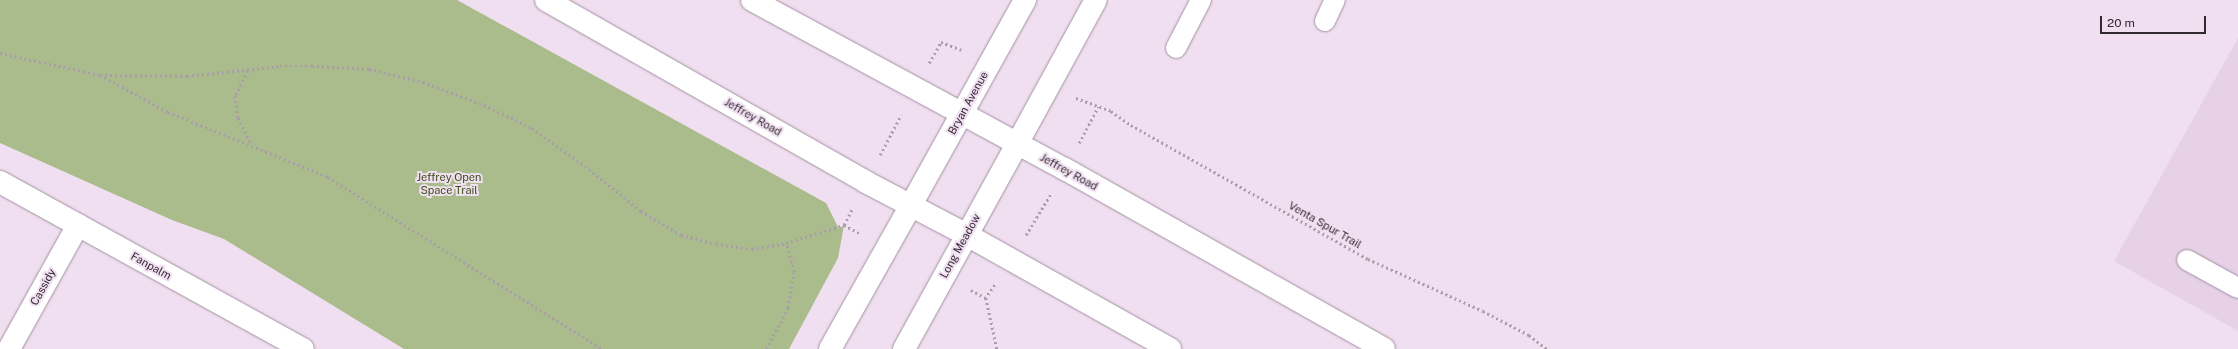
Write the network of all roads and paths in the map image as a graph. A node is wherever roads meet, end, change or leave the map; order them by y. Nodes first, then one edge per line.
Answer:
1 (546, 0) edge
2 (752, 0) edge
3 (1025, 0) edge
4 (1096, 0) edge
5 (1201, 0) edge
6 (1335, 0) edge
7 (1324, 21) dead end
8 (1176, 48) dead end
9 (0, 53) edge
10 (248, 70) junction
11 (100, 75) junction
12 (962, 115) junction
13 (1017, 144) junction
14 (252, 145) junction
15 (1065, 169) junction
16 (0, 182) edge
17 (911, 205) junction
18 (844, 224) dead end
19 (78, 225) junction
20 (967, 234) junction
21 (786, 243) junction
22 (2187, 260) dead end
23 (2238, 288) edge
24 (986, 298) dead end
25 (9, 349) edge
26 (303, 349) edge
27 (602, 349) edge
28 (766, 349) edge
29 (830, 349) edge
30 (904, 349) edge
31 (997, 349) edge
32 (1170, 349) edge
33 (1384, 349) edge
34 (1547, 349) edge

1 - 17 main road, Jeffrey Road
2 - 12 main road, Jeffrey Road
3 - 12 main road, Bryan Avenue
4 - 13 main road
5 - 8 lane
6 - 7 lane
9 - 11 path
10 - 11 path
10 - 14 path
10 - 21 path
11 - 14 path
12 - 13 main road, Jeffrey Road
12 - 17 main road, Bryan Avenue
13 - 15 main road, Jeffrey Road
13 - 20 main road, Long Meadow
14 - 27 path
15 - 33 main road, Jeffrey Road
15 - 34 path, Venta Spur Trail
16 - 19 main road, Fanpalm
17 - 20 main road, Jeffrey Road
17 - 29 main road
18 - 21 path
19 - 25 main road, Cassidy
19 - 26 main road, Fanpalm
20 - 30 main road, Long Meadow
20 - 32 main road, Jeffrey Road
21 - 28 path
22 - 23 lane
24 - 31 path

